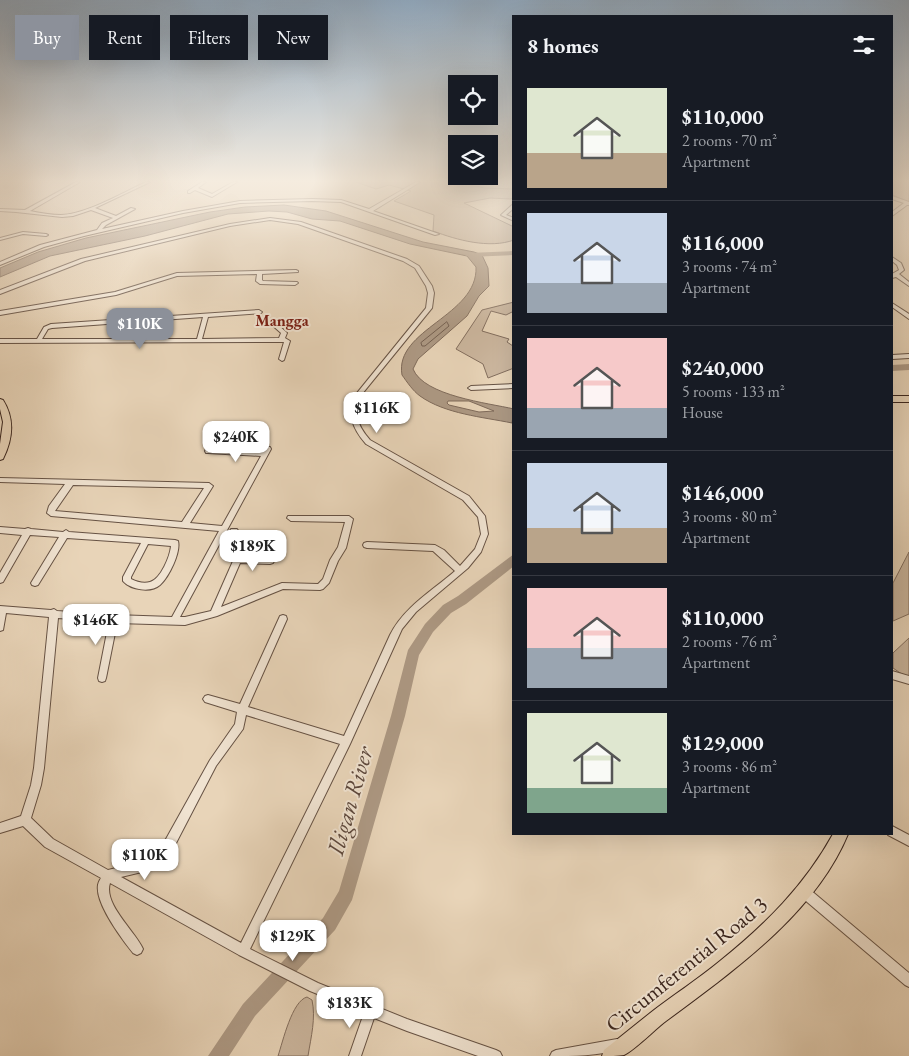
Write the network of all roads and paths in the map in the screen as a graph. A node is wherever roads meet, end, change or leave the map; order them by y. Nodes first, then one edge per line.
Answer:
1 (101, 231) edge
2 (204, 231) edge
3 (324, 231) edge
4 (430, 231) edge
5 (98, 232) joint
6 (437, 234) dead end
7 (46, 235) dead end
8 (0, 239) edge
9 (893, 259) edge
10 (0, 264) edge
11 (296, 271) dead end
12 (260, 272) junction
13 (909, 273) edge
14 (897, 274) edge
15 (295, 283) dead end
16 (909, 284) edge
17 (0, 292) edge
18 (893, 305) edge
19 (260, 312) dead end
20 (0, 313) edge
21 (206, 315) junction
22 (909, 318) edge
23 (275, 325) dead end
24 (282, 339) junction
25 (39, 340) junction
26 (199, 340) junction
27 (0, 341) edge
28 (909, 356) edge
29 (893, 357) edge
30 (282, 359) dead end
31 (512, 386) edge
32 (471, 388) dead end
33 (893, 399) edge
34 (909, 399) edge
35 (0, 402) edge
36 (208, 451) dead end
37 (0, 457) edge
38 (0, 480) edge
39 (71, 482) junction
40 (291, 518) dead end
41 (185, 524) junction
42 (224, 529) junction
43 (0, 530) edge
44 (28, 531) junction
45 (234, 531) dead end
46 (66, 533) junction
47 (146, 541) junction
48 (366, 545) dead end
49 (238, 560) junction
50 (270, 561) dead end
51 (460, 570) junction
52 (0, 580) edge
53 (35, 583) dead end
54 (2, 609) edge
55 (54, 612) junction
56 (214, 614) junction
57 (114, 619) junction
58 (283, 619) dead end
59 (174, 621) junction
60 (0, 627) edge
61 (893, 675) edge
62 (102, 678) dead end
63 (909, 680) edge
64 (208, 699) dead end
65 (242, 709) junction
66 (347, 741) junction
67 (25, 820) junction
68 (0, 828) edge
69 (893, 832) edge
70 (840, 835) edge
71 (909, 841) edge
72 (108, 875) junction
73 (804, 892) junction
74 (137, 949) dead end
75 (243, 952) junction
76 (909, 981) edge
77 (371, 1010) junction
78 (624, 1044) junction
79 (466, 1051) edge
80 (355, 1056) edge
81 (496, 1056) edge
82 (556, 1056) edge
83 (610, 1056) edge

1 - 5 street
2 - 17 street
3 - 51 street
4 - 6 street
5 - 10 street
7 - 8 street
9 - 14 street
11 - 12 street
12 - 15 street
12 - 20 street
13 - 14 street
14 - 16 street
18 - 22 street
19 - 21 street
21 - 25 street
21 - 26 street
23 - 24 street
24 - 26 street
24 - 30 street
25 - 26 street
25 - 27 street
28 - 29 street
31 - 32 street
33 - 34 main road
35 - 37 main road
36 - 42 street
38 - 39 street
39 - 41 street
39 - 41 street
40 - 56 street
41 - 42 street
42 - 59 street
43 - 44 street
44 - 46 street
44 - 52 street
45 - 49 street
46 - 47 street
46 - 53 street
47 - 47 street
48 - 51 street
49 - 50 street
49 - 56 street
51 - 66 street
54 - 55 street
54 - 60 street
55 - 57 street
55 - 67 street
56 - 59 street
57 - 59 street
57 - 62 street
58 - 65 street
61 - 63 street
64 - 65 street
65 - 66 street
65 - 72 street
66 - 75 street
67 - 68 street
67 - 72 street
69 - 71 street
70 - 73 main road, Circumferential Road 3
72 - 74 street
72 - 75 street
73 - 76 street
73 - 78 main road, Circumferential Road 3
75 - 77 street
77 - 79 street
77 - 80 street
78 - 82 street
78 - 83 main road, Circumferential Road 3
79 - 81 street

